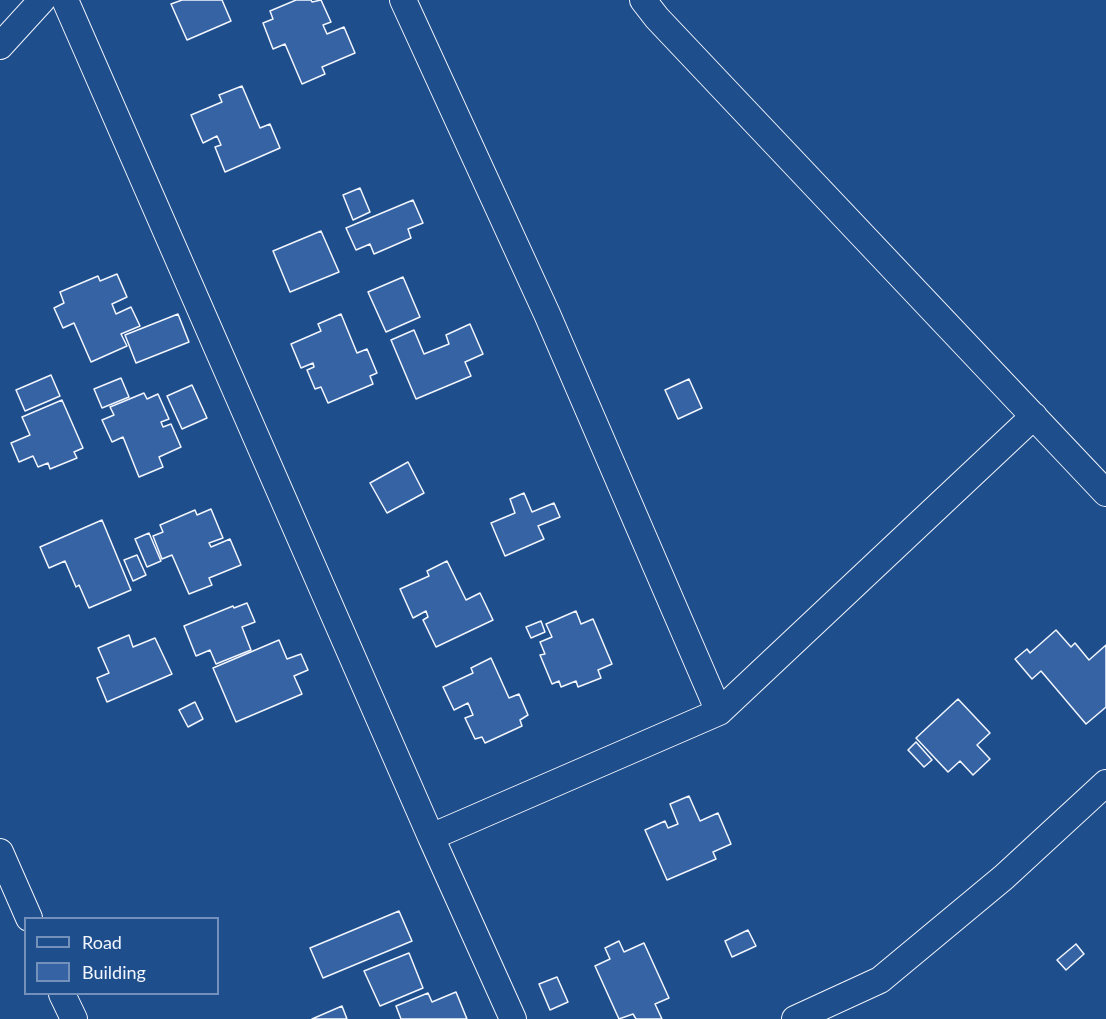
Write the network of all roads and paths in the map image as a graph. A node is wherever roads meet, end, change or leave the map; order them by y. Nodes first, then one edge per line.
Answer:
1 (42, 0) edge
2 (65, 0) edge
3 (403, 0) edge
4 (644, 0) edge
5 (0, 46) edge
6 (1034, 416) junction
7 (1106, 493) edge
8 (719, 712) junction
9 (1106, 783) edge
10 (431, 837) junction
11 (0, 852) edge
12 (29, 917) edge
13 (63, 995) edge
14 (74, 1019) edge
15 (513, 1019) edge
16 (795, 1019) edge

1 - 5 street
2 - 10 street
3 - 8 street
4 - 6 street
6 - 7 street
6 - 8 street
8 - 10 street
9 - 16 street
10 - 15 street
11 - 12 street
13 - 14 street

